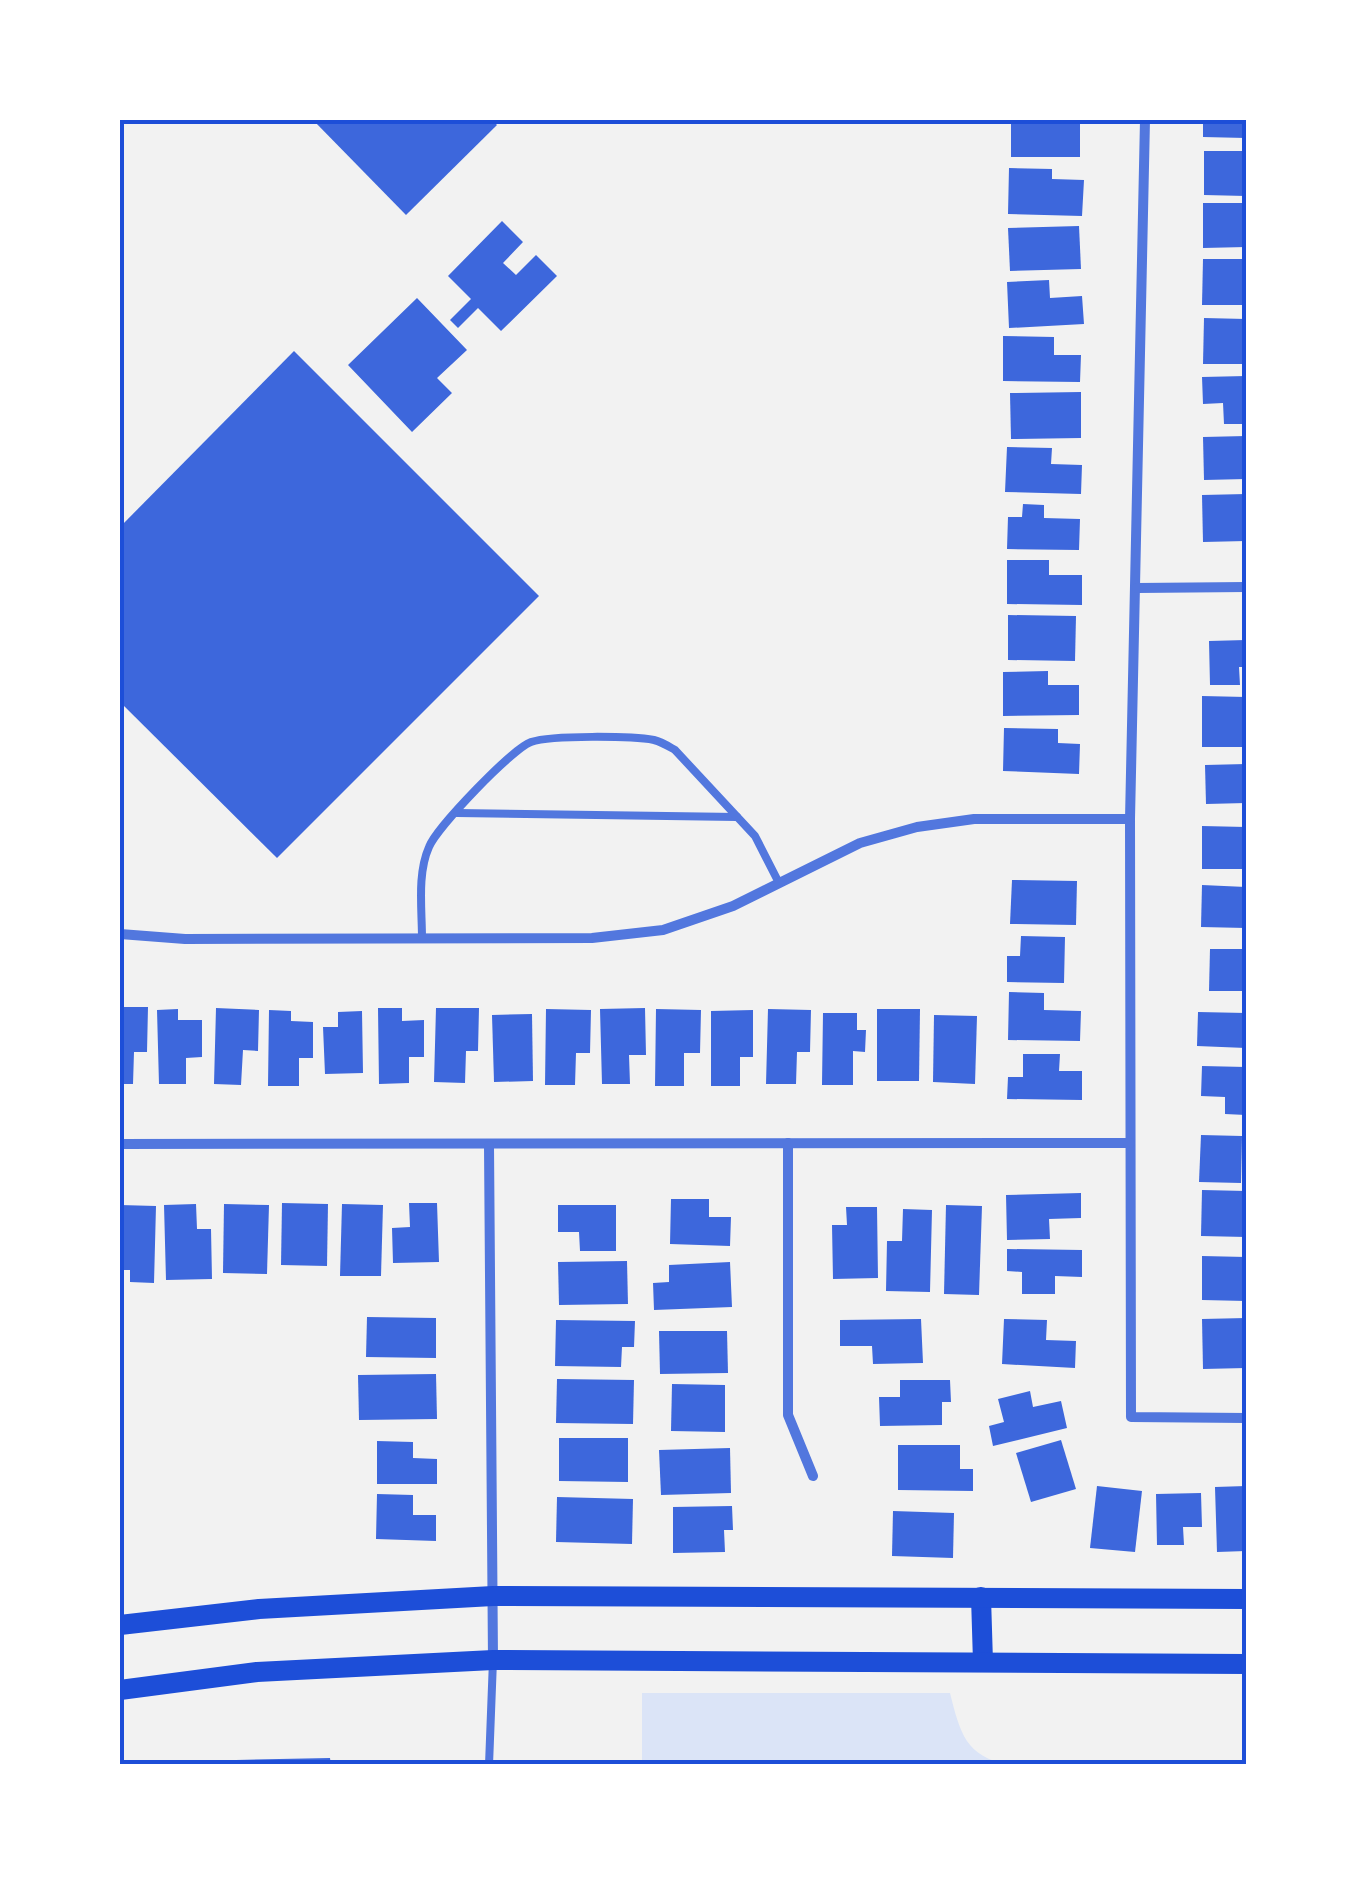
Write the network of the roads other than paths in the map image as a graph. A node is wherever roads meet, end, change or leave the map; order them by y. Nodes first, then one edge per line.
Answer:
1 (1145, 120) edge
2 (1246, 586) edge
3 (1137, 588) junction
4 (456, 813) junction
5 (737, 817) junction
6 (1130, 819) junction
7 (779, 883) junction
8 (120, 934) edge
9 (422, 938) junction
10 (788, 1143) junction
11 (1130, 1143) junction
12 (120, 1144) edge
13 (489, 1146) junction
14 (1246, 1418) edge
15 (813, 1476) dead end
16 (493, 1596) junction
17 (981, 1597) junction
18 (1246, 1599) edge
19 (120, 1626) edge
20 (493, 1660) junction
21 (983, 1662) junction
22 (1246, 1664) edge
23 (120, 1690) edge
24 (489, 1765) edge

1 - 3 street
2 - 3 street
3 - 6 street
4 - 5 lane
4 - 5 lane
4 - 9 lane
5 - 7 lane
6 - 7 street
6 - 11 street
7 - 9 street
8 - 9 street
10 - 11 street
10 - 13 street
10 - 15 street
11 - 14 street
12 - 13 street
13 - 16 street
16 - 17 main road
16 - 19 main road
16 - 20 street
17 - 18 main road
17 - 21 main road
20 - 21 main road
20 - 23 main road
20 - 24 lane
21 - 22 main road

